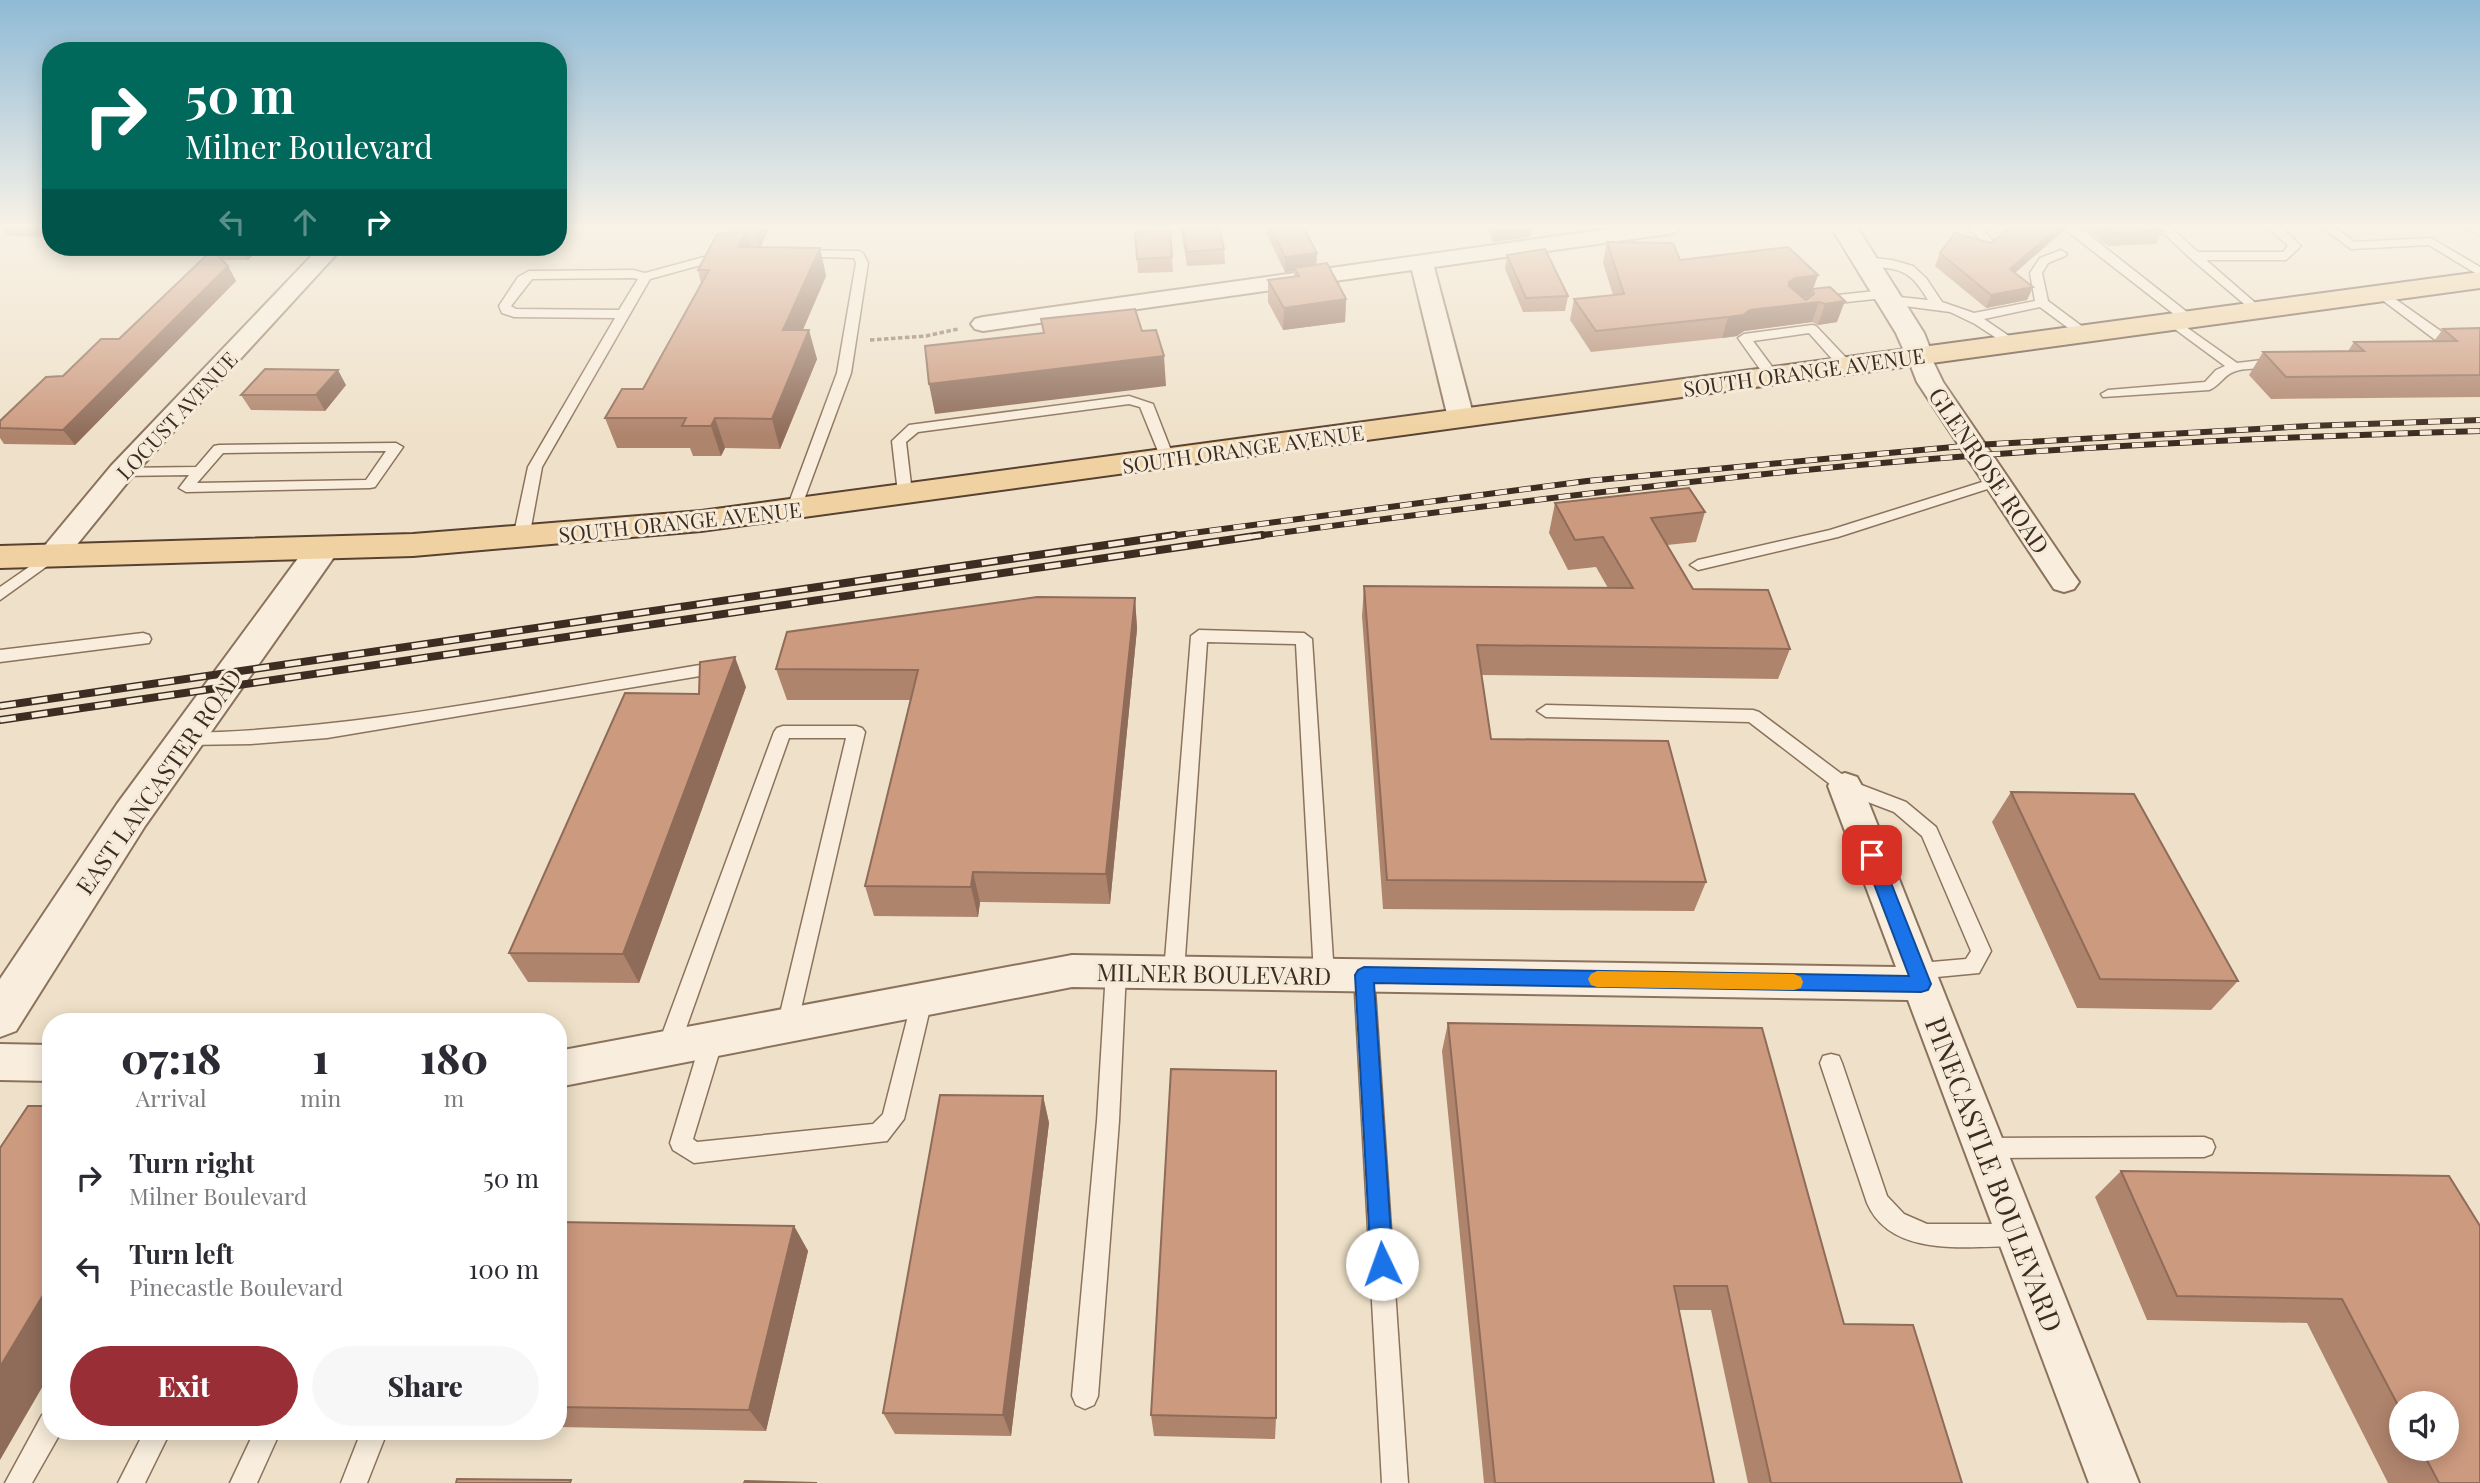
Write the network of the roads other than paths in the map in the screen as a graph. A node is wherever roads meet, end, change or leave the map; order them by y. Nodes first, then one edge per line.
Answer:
1 (286, 296) edge
2 (511, 296) edge
3 (635, 296) edge
4 (856, 296) edge
5 (1179, 296) edge
6 (1430, 296) edge
7 (1932, 296) edge
8 (2041, 296) edge
9 (2155, 296) edge
10 (2240, 296) edge
11 (2357, 296) edge
12 (2386, 296) edge
13 (1887, 297) junction
14 (1802, 303) edge
15 (1936, 303) junction
16 (2042, 303) junction
17 (2256, 310) junction
18 (625, 314) junction
19 (1973, 317) junction
20 (2180, 320) junction
21 (983, 324) road end
22 (2083, 333) junction
23 (2010, 343) junction
24 (2421, 345) edge
25 (1919, 356) junction
26 (2290, 360) edge
27 (1846, 366) junction
28 (2234, 367) junction
29 (1772, 376) junction
30 (2108, 394) dead end
31 (1461, 418) junction
32 (1167, 458) junction
33 (200, 471) junction
34 (121, 472) junction
35 (1998, 481) junction
36 (905, 493) junction
37 (794, 508) junction
38 (521, 538) junction
39 (322, 550) junction
40 (52, 556) junction
41 (0, 557) edge
42 (1698, 565) dead end
43 (2064, 582) dead end
44 (0, 595) edge
45 (143, 639) dead end
46 (0, 656) edge
47 (700, 671) edge
48 (1546, 711) dead end
49 (186, 739) junction
50 (1845, 786) junction
51 (1116, 971) junction
52 (1174, 972) junction
53 (1324, 975) junction
54 (1364, 975) junction
55 (1919, 977) junction
56 (922, 1000) junction
57 (0, 1017) edge
58 (787, 1026) junction
59 (712, 1040) junction
60 (668, 1048) junction
61 (0, 1062) edge
62 (42, 1063) edge
63 (1831, 1063) dead end
64 (567, 1067) edge
65 (2204, 1147) dead end
66 (1984, 1148) junction
67 (2018, 1235) junction
68 (1085, 1396) dead end
69 (42, 1440) edge
70 (153, 1440) edge
71 (263, 1440) edge
72 (371, 1440) edge
73 (18, 1483) edge
74 (131, 1483) edge
75 (243, 1483) edge
76 (354, 1483) edge
77 (1395, 1483) edge
78 (2114, 1483) edge

1 - 34 street, LOCUST AVENUE
2 - 18 lane
3 - 18 lane
4 - 37 lane
5 - 21 street
6 - 31 street
7 - 15 lane
8 - 16 lane
9 - 20 lane
10 - 17 lane
11 - 17 main road, SOUTH ORANGE AVENUE
12 - 24 lane
13 - 14 lane
13 - 15 lane
13 - 25 street
15 - 19 lane
16 - 19 lane
16 - 22 lane
17 - 20 main road, SOUTH ORANGE AVENUE
18 - 38 lane
19 - 23 lane
20 - 22 main road, SOUTH ORANGE AVENUE
20 - 28 lane
22 - 23 main road, SOUTH ORANGE AVENUE
23 - 25 main road, SOUTH ORANGE AVENUE
25 - 27 main road, SOUTH ORANGE AVENUE
25 - 35 street, GLENROSE ROAD
26 - 28 lane
27 - 29 main road, SOUTH ORANGE AVENUE
27 - 29 lane
28 - 30 lane
29 - 31 main road, SOUTH ORANGE AVENUE
31 - 32 main road, SOUTH ORANGE AVENUE
32 - 36 main road, SOUTH ORANGE AVENUE
32 - 36 lane
33 - 33 lane
33 - 34 lane
34 - 40 street, LOCUST AVENUE
35 - 42 lane
35 - 43 street, GLENROSE ROAD
36 - 37 main road, SOUTH ORANGE AVENUE
37 - 38 main road, SOUTH ORANGE AVENUE
38 - 39 main road, SOUTH ORANGE AVENUE
39 - 40 main road, SOUTH ORANGE AVENUE
39 - 49 street, EAST LANCASTER ROAD
40 - 41 main road, SOUTH ORANGE AVENUE
40 - 44 lane
45 - 46 lane
47 - 49 lane
48 - 50 lane
49 - 57 street, EAST LANCASTER ROAD
50 - 55 street, PINECASTLE BOULEVARD
50 - 55 lane
51 - 52 street, MILNER BOULEVARD
51 - 56 street, MILNER BOULEVARD
51 - 68 lane
52 - 53 street, MILNER BOULEVARD
52 - 53 lane
53 - 54 street, MILNER BOULEVARD
54 - 55 street, MILNER BOULEVARD
54 - 77 lane
55 - 66 street, PINECASTLE BOULEVARD
56 - 58 street, MILNER BOULEVARD
56 - 59 lane
58 - 59 street, MILNER BOULEVARD
58 - 60 lane
59 - 60 street, MILNER BOULEVARD
60 - 64 street, MILNER BOULEVARD
61 - 62 street
63 - 67 lane
65 - 66 lane
66 - 67 street, PINECASTLE BOULEVARD
67 - 78 street, PINECASTLE BOULEVARD
69 - 73 lane
70 - 74 lane
71 - 75 lane
72 - 76 lane

